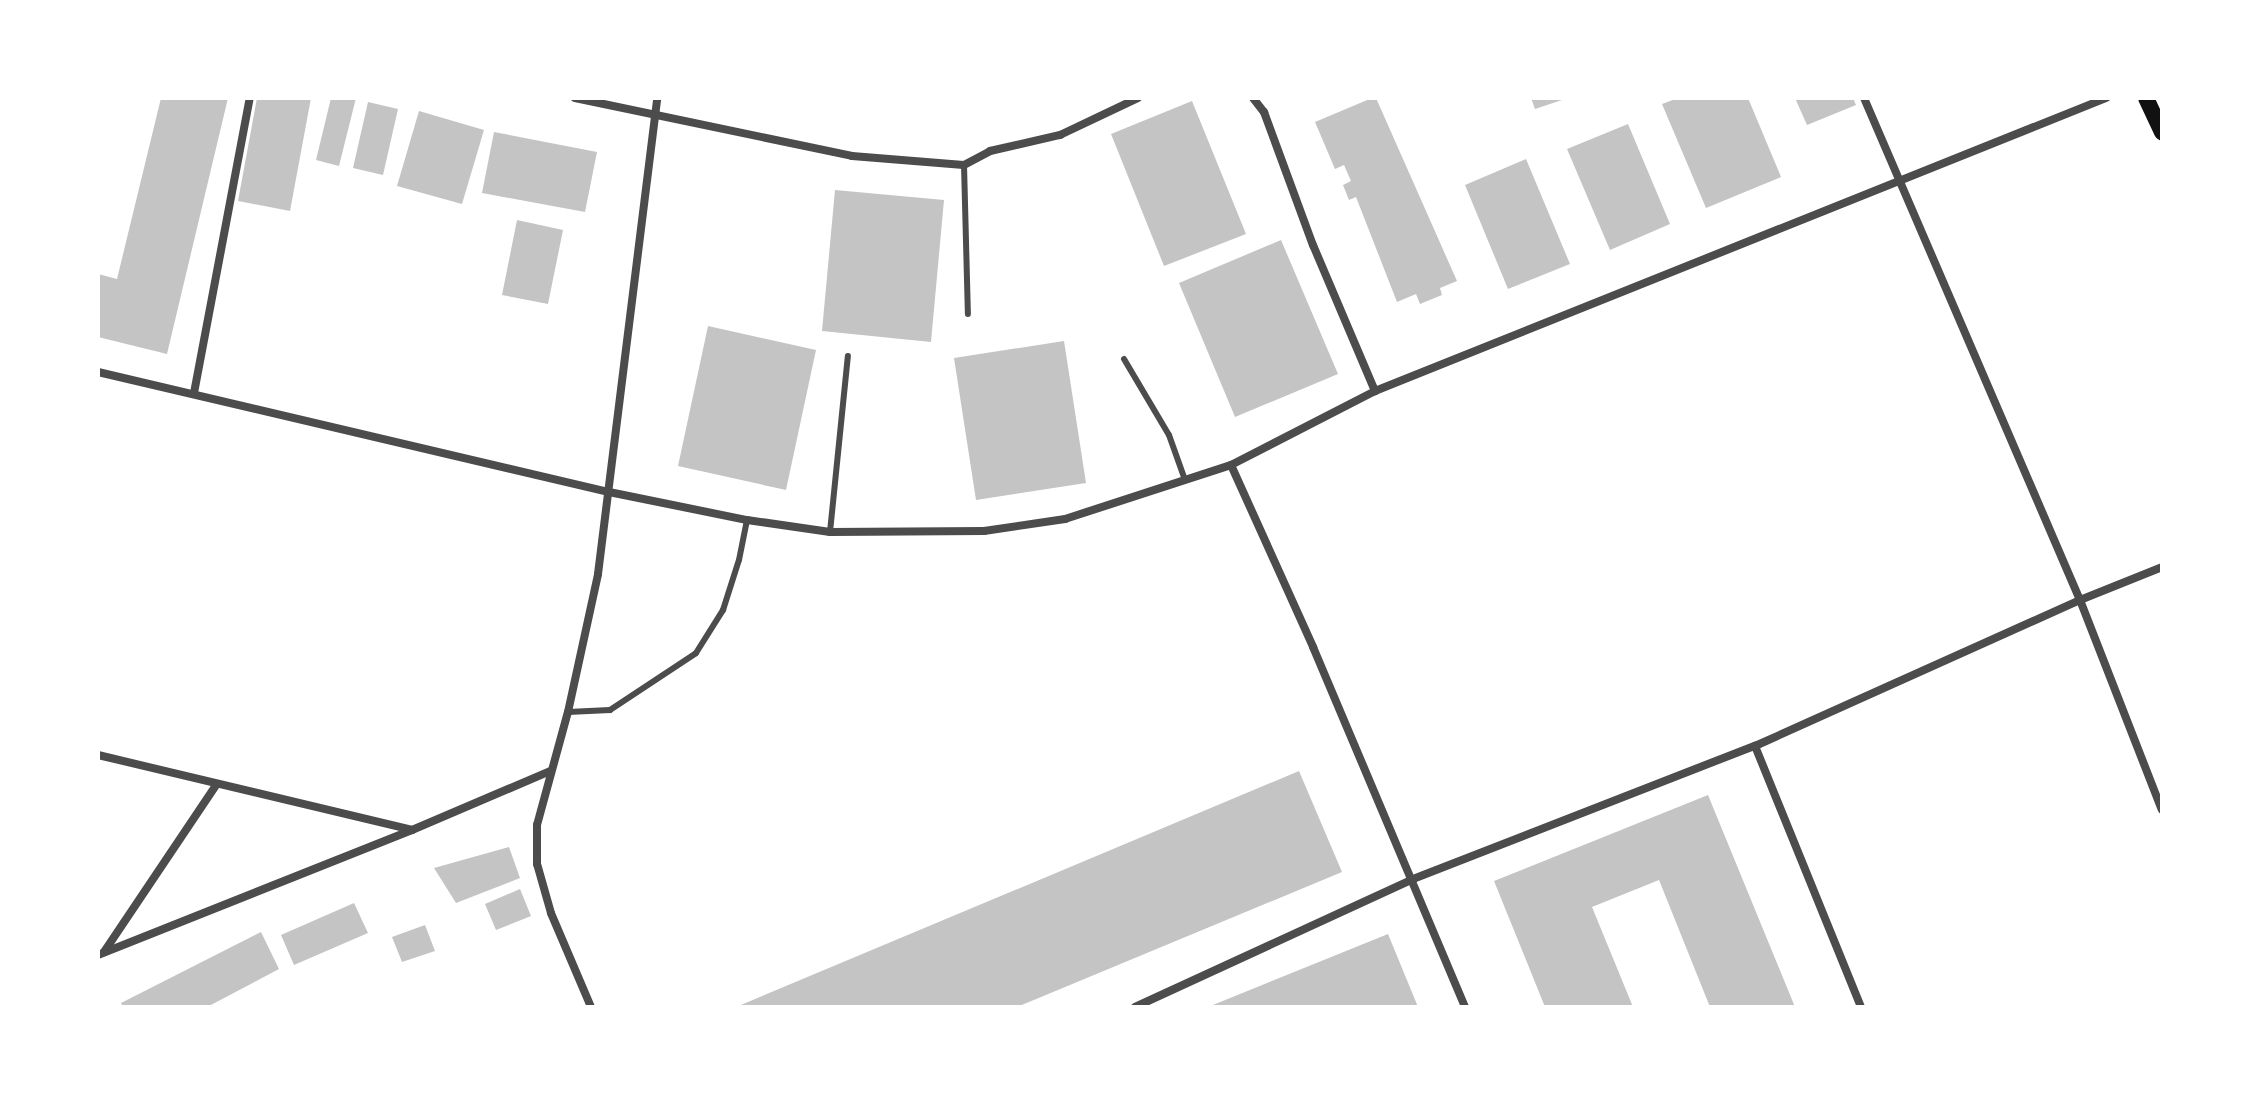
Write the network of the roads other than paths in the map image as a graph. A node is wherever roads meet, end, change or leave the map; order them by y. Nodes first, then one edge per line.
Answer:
1 (250, 98) edge
2 (575, 98) edge
3 (657, 98) edge
4 (1138, 98) edge
5 (1253, 98) edge
6 (1864, 98) edge
7 (2106, 98) edge
8 (2146, 98) edge
9 (656, 114) junction
10 (2162, 133) edge
11 (964, 165) junction
12 (1900, 181) junction
13 (968, 314) dead end
14 (848, 356) dead end
15 (1124, 359) dead end
16 (98, 372) edge
17 (1375, 391) junction
18 (194, 393) junction
19 (1231, 465) junction
20 (1185, 480) junction
21 (609, 492) junction
22 (747, 520) junction
23 (830, 532) junction
24 (2162, 567) edge
25 (2080, 600) junction
26 (568, 712) junction
27 (1755, 746) junction
28 (98, 755) edge
29 (550, 771) junction
30 (217, 784) junction
31 (2162, 810) edge
32 (412, 830) junction
33 (1413, 879) junction
34 (101, 954) edge
35 (1139, 1006) edge
36 (591, 1007) edge
37 (1465, 1007) edge
38 (1861, 1007) edge

1 - 18 street
2 - 9 street
3 - 9 street
4 - 11 street
5 - 17 street
6 - 12 street
7 - 12 street
8 - 10 main road
9 - 11 street
9 - 21 street
11 - 13 lane
12 - 17 street
12 - 25 street
14 - 23 lane
15 - 20 lane
16 - 18 street
17 - 19 street
18 - 21 street
19 - 20 street
19 - 33 street
20 - 23 street
21 - 22 street
21 - 26 street
22 - 23 street
22 - 26 lane
24 - 25 street
25 - 27 street
25 - 31 street
26 - 29 street
27 - 33 street
27 - 38 street
28 - 30 street
29 - 32 street
29 - 36 street
30 - 32 street
30 - 34 street
32 - 34 street
33 - 35 street
33 - 37 street

